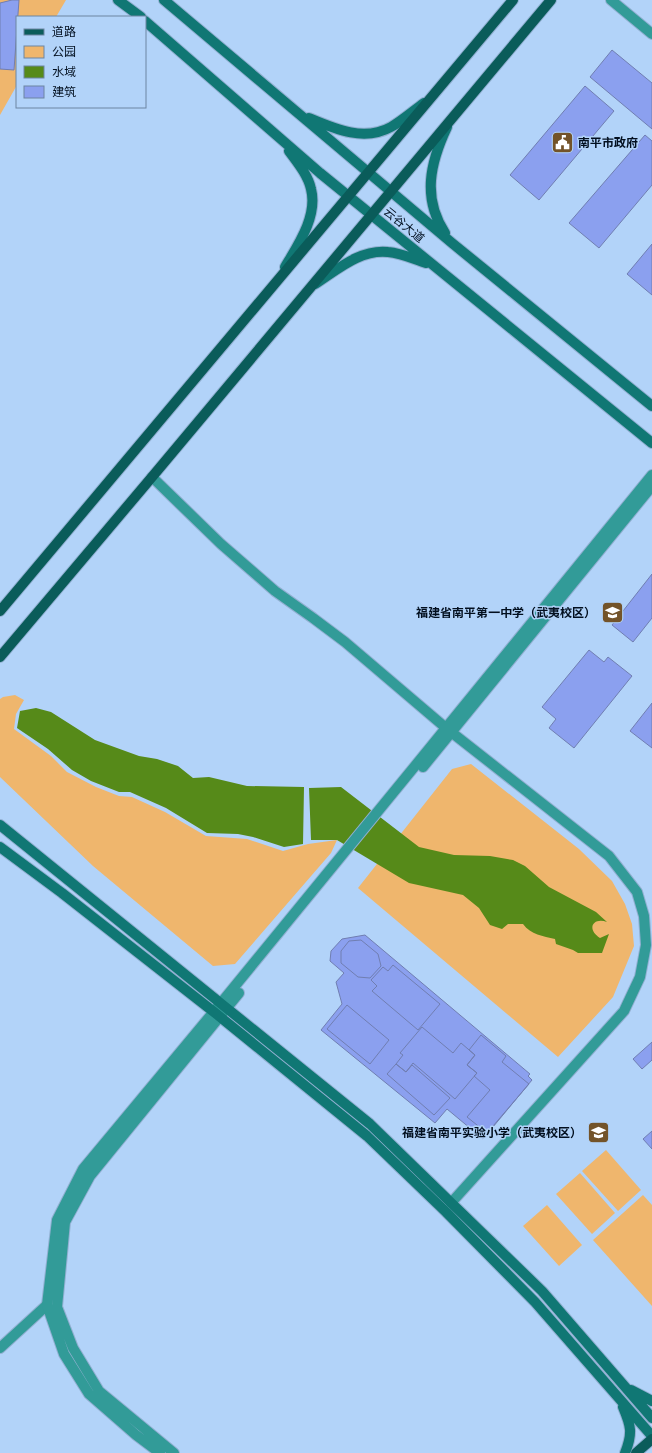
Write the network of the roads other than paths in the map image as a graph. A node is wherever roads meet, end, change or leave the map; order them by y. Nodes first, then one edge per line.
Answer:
1 (118, 0) edge
2 (164, 0) edge
3 (513, 0) edge
4 (551, 0) edge
5 (611, 0) edge
6 (140, 16) edge
7 (146, 22) edge
8 (652, 34) edge
9 (429, 100) junction
10 (299, 113) junction
11 (449, 122) junction
12 (279, 137) junction
13 (368, 172) junction
14 (392, 191) junction
15 (348, 196) junction
16 (371, 215) junction
17 (452, 243) junction
18 (435, 266) junction
19 (279, 278) junction
20 (309, 289) junction
21 (652, 406) edge
22 (652, 442) edge
23 (652, 475) edge
24 (152, 477) junction
25 (652, 486) edge
26 (0, 611) edge
27 (0, 657) edge
28 (449, 730) junction
29 (0, 825) edge
30 (0, 846) edge
31 (224, 1005) junction
32 (216, 1014) junction
33 (451, 1203) junction
34 (47, 1306) junction
35 (0, 1348) edge
36 (625, 1387) junction
37 (618, 1396) junction
38 (652, 1401) edge
39 (652, 1418) edge
40 (652, 1437) edge
41 (160, 1453) edge
42 (174, 1453) edge
43 (625, 1453) edge
44 (636, 1453) edge

1 - 6 main road
2 - 10 main road, 云谷大道
3 - 9 main road
4 - 11 main road
5 - 8 street
7 - 12 main road, 云谷大道
9 - 10 main road
9 - 13 main road
10 - 13 main road, 云谷大道
11 - 14 main road
11 - 17 main road
12 - 15 main road, 云谷大道
12 - 19 main road
13 - 14 main road, 云谷大道
13 - 15 main road
14 - 16 main road
14 - 17 main road, 云谷大道
15 - 16 main road, 云谷大道
15 - 19 main road
16 - 18 main road, 云谷大道
16 - 20 main road
17 - 21 main road, 云谷大道
18 - 20 main road
18 - 22 main road, 云谷大道
19 - 26 main road
20 - 24 main road
23 - 28 street
24 - 27 main road
24 - 28 street
25 - 28 street
28 - 31 street
28 - 33 street
29 - 31 main road
30 - 32 main road
31 - 32 street
31 - 33 main road
32 - 34 street
32 - 37 main road
32 - 42 street
33 - 36 main road
34 - 35 street
34 - 41 street
36 - 38 main road
36 - 39 main road
37 - 40 main road
37 - 43 main road
40 - 44 main road

